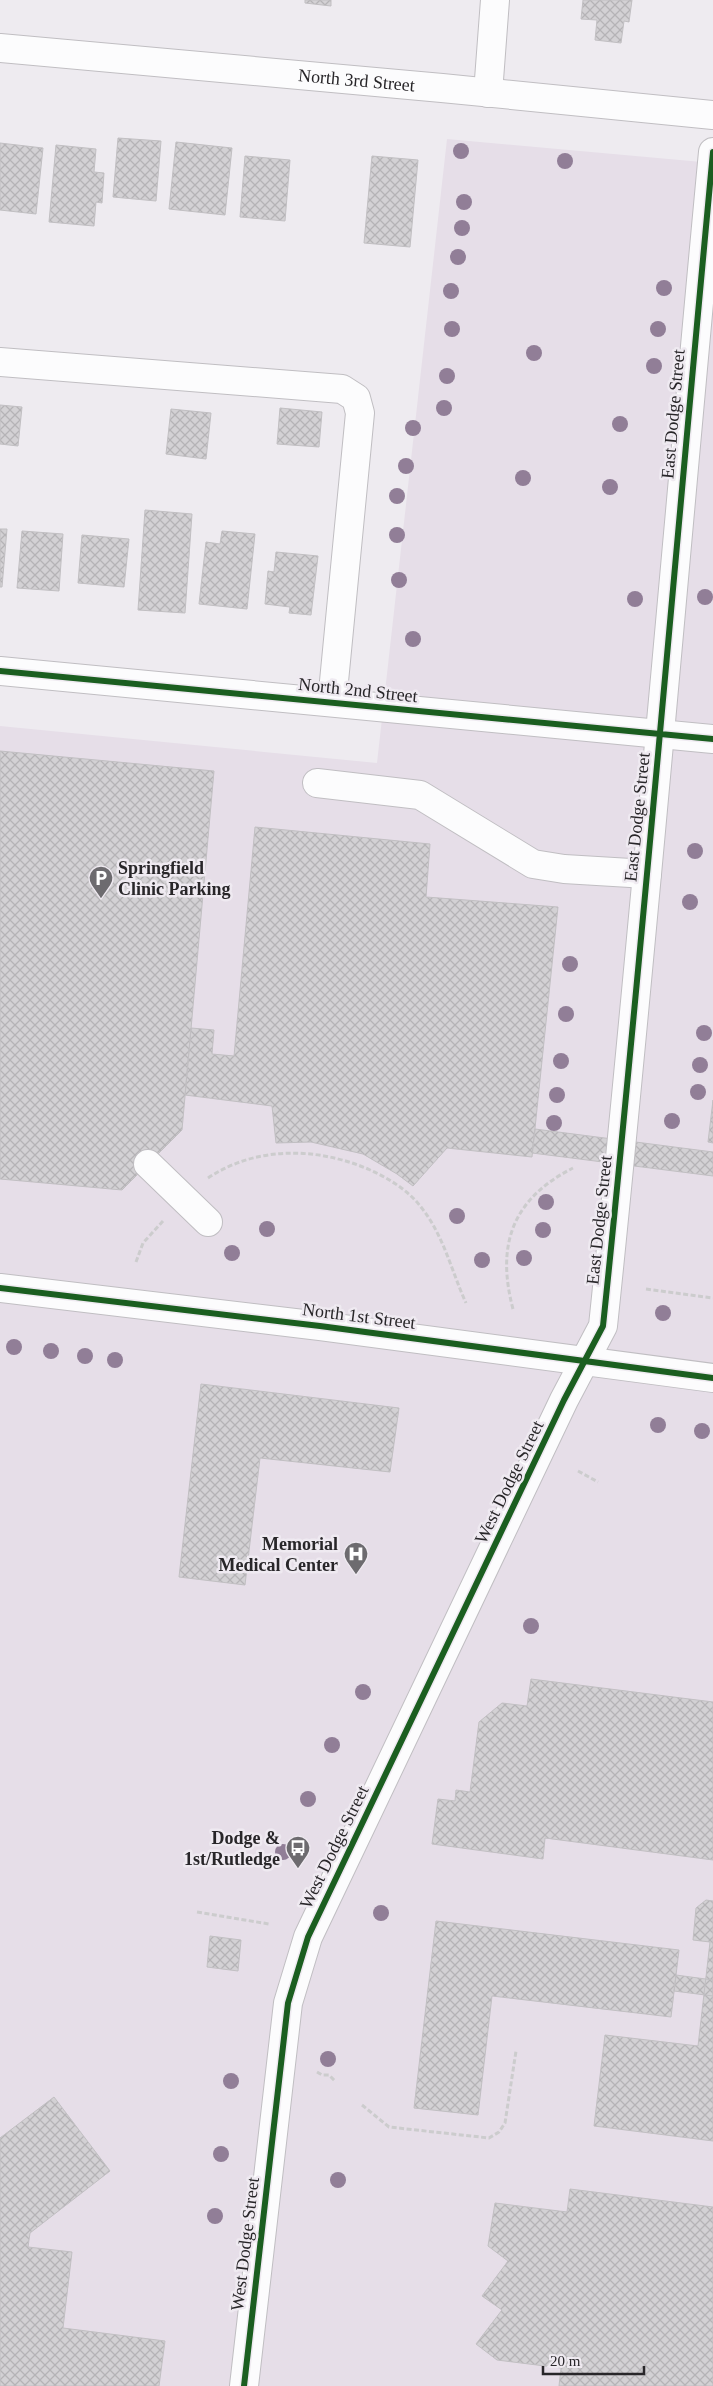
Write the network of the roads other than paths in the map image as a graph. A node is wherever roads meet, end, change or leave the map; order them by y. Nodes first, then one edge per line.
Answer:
1 (495, 0) edge
2 (0, 48) edge
3 (488, 93) junction
4 (713, 115) edge
5 (713, 152) edge
6 (0, 362) edge
7 (0, 671) edge
8 (332, 702) junction
9 (660, 734) junction
10 (713, 739) edge
11 (317, 784) dead end
12 (647, 874) junction
13 (148, 1164) dead end
14 (208, 1222) dead end
15 (0, 1288) edge
16 (584, 1361) junction
17 (713, 1378) edge
18 (244, 2386) edge

1 - 3 street
2 - 3 street, North 3rd Street
3 - 4 street, North 3rd Street
5 - 9 street, East Dodge Street
6 - 8 street
7 - 8 street, North 2nd Street
8 - 9 street, North 2nd Street
9 - 10 street, North 2nd Street
9 - 12 street, East Dodge Street
11 - 12 street
12 - 16 street, East Dodge Street
13 - 14 street
15 - 16 street, North 1st Street
16 - 17 street, North 1st Street
16 - 18 street, West Dodge Street

